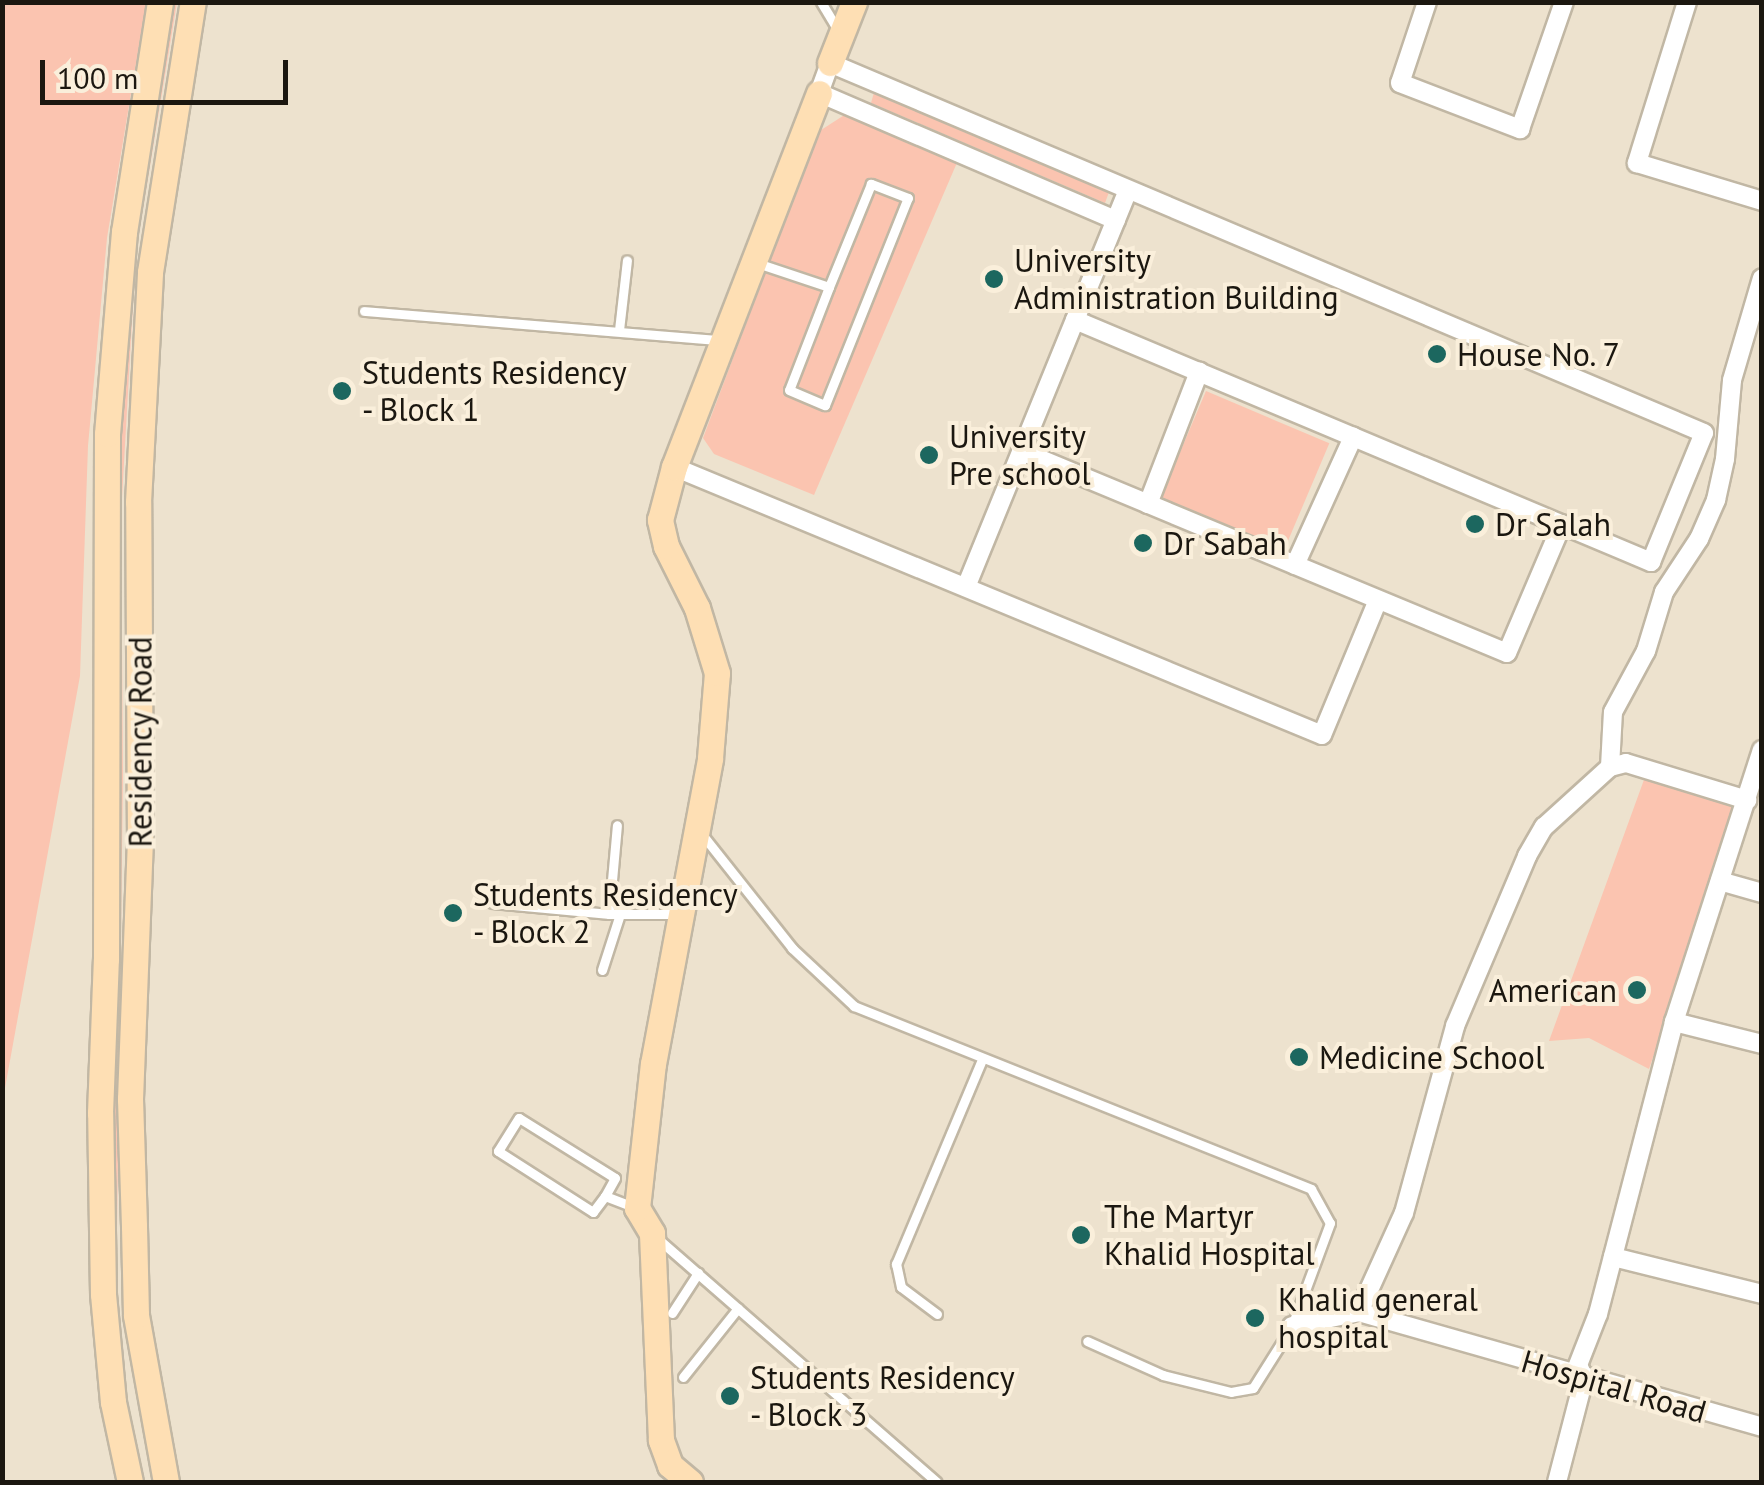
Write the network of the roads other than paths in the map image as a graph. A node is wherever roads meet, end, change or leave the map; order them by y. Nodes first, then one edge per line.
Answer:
1 (160, 2) edge
2 (193, 2) edge
3 (822, 2) edge
4 (854, 2) edge
5 (1426, 2) edge
6 (1564, 2) edge
7 (1687, 2) edge
8 (841, 34) junction
9 (830, 63) junction
10 (819, 93) junction
11 (1128, 191) junction
12 (1762, 202) edge
13 (1116, 220) junction
14 (627, 260) dead end
15 (752, 261) junction
16 (1762, 278) edge
17 (829, 287) junction
18 (364, 310) dead end
19 (1075, 320) junction
20 (619, 330) junction
21 (722, 340) junction
22 (1199, 372) junction
23 (1353, 436) junction
24 (1022, 451) junction
25 (674, 467) junction
26 (1148, 504) junction
27 (1562, 524) junction
28 (1295, 565) junction
29 (966, 588) junction
30 (1378, 600) junction
31 (1762, 750) edge
32 (1610, 768) junction
33 (1746, 800) junction
34 (617, 825) dead end
35 (698, 830) junction
36 (1720, 881) junction
37 (1762, 894) edge
38 (492, 903) dead end
39 (614, 914) junction
40 (679, 914) junction
41 (602, 970) dead end
42 (1674, 1022) junction
43 (1762, 1044) edge
44 (982, 1059) junction
45 (605, 1196) junction
46 (637, 1208) junction
47 (652, 1233) junction
48 (1613, 1257) junction
49 (698, 1273) junction
50 (1762, 1294) edge
51 (738, 1308) junction
52 (1358, 1312) junction
53 (672, 1313) dead end
54 (937, 1314) dead end
55 (1292, 1326) junction
56 (1087, 1341) dead end
57 (682, 1378) dead end
58 (1584, 1378) junction
59 (1762, 1428) edge
60 (130, 1482) edge
61 (166, 1482) edge
62 (690, 1482) edge
63 (938, 1482) edge
64 (1557, 1482) edge

1 - 60 street, Residency Road
2 - 61 street, Residency Road
3 - 8 lane
4 - 8 street
5 - 6 street
7 - 12 street
8 - 9 street
9 - 10 street
9 - 11 street
10 - 13 street
10 - 15 street
11 - 13 street
11 - 27 street
13 - 19 street
14 - 20 lane
15 - 17 lane
15 - 21 street
16 - 32 street
17 - 17 lane
18 - 20 lane
19 - 22 street
19 - 24 street
20 - 21 lane
21 - 25 street
22 - 23 street
22 - 26 street
23 - 27 street
23 - 28 street
24 - 26 street
24 - 29 street
25 - 29 street
25 - 35 street
26 - 28 street
27 - 30 street
28 - 30 street
29 - 30 street
31 - 33 street
32 - 33 street
32 - 52 street
33 - 36 street
34 - 39 lane
35 - 40 street
35 - 44 lane
36 - 37 street
36 - 42 street
38 - 39 lane
39 - 40 lane
39 - 41 lane
40 - 46 street
42 - 43 street
42 - 48 street
44 - 54 lane
44 - 55 lane
45 - 45 lane
45 - 46 lane
46 - 47 street
47 - 49 lane
47 - 62 street
48 - 50 street
48 - 58 street
49 - 51 lane
49 - 53 lane
51 - 57 lane
51 - 63 lane
52 - 55 street, Hospital Road
52 - 58 street, Hospital Road
55 - 56 lane
58 - 59 street, Hospital Road
58 - 64 street

